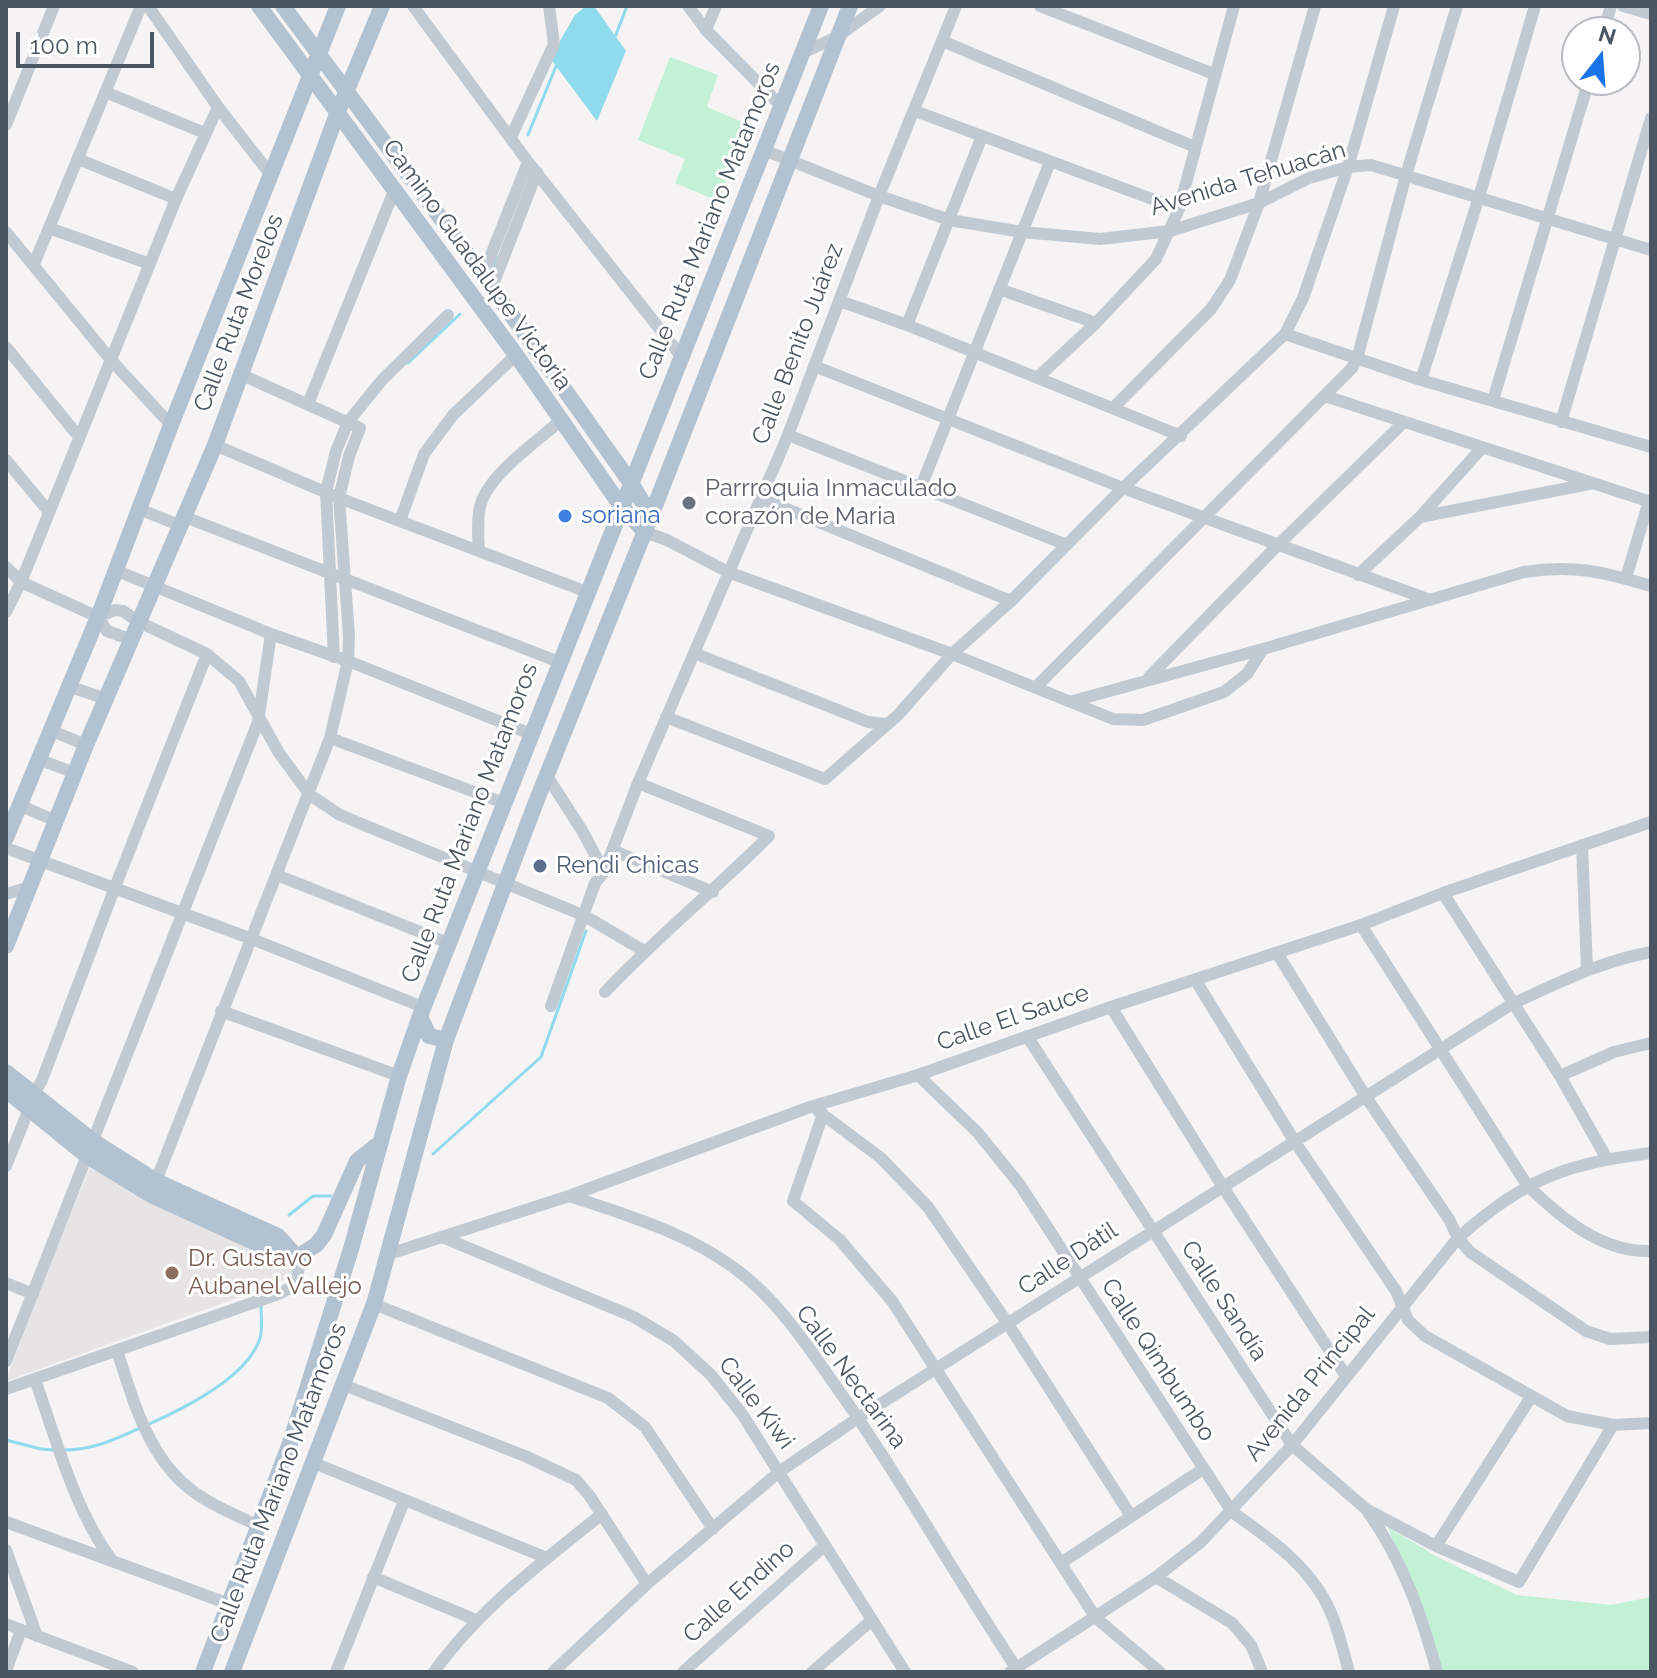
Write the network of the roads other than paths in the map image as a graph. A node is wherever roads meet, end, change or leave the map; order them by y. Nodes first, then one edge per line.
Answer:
1 (54, 6) edge
2 (141, 6) edge
3 (148, 6) edge
4 (259, 6) edge
5 (283, 6) edge
6 (338, 6) edge
7 (382, 6) edge
8 (413, 6) edge
9 (549, 6) edge
10 (688, 6) edge
11 (716, 6) edge
12 (821, 6) edge
13 (850, 6) edge
14 (880, 6) edge
15 (956, 6) edge
16 (1040, 6) edge
17 (1315, 6) edge
18 (1394, 6) edge
19 (1457, 6) edge
20 (1535, 6) edge
21 (1623, 6) edge
22 (1232, 7) edge
23 (1651, 14) edge
24 (706, 30) junction
25 (837, 37) junction
26 (942, 41) junction
27 (802, 53) junction
28 (318, 55) junction
29 (1214, 74) junction
30 (311, 76) junction
31 (105, 92) junction
32 (347, 92) junction
33 (1584, 96) edge
34 (781, 106) junction
35 (218, 107) junction
36 (915, 111) junction
37 (337, 114) junction
38 (1651, 118) edge
39 (6, 125) edge
40 (205, 133) junction
41 (982, 136) junction
42 (511, 137) junction
43 (1195, 147) junction
44 (764, 150) junction
45 (78, 159) junction
46 (790, 159) junction
47 (1050, 162) junction
48 (533, 167) junction
49 (1348, 167) junction
50 (271, 175) junction
51 (1406, 175) junction
52 (394, 191) junction
53 (879, 196) junction
54 (1479, 197) junction
55 (176, 199) junction
56 (1259, 203) junction
57 (1179, 209) junction
58 (1548, 219) junction
59 (950, 220) junction
60 (49, 228) junction
61 (1170, 231) junction
62 (6, 232) edge
63 (1022, 232) junction
64 (1615, 239) junction
65 (1651, 250) edge
66 (34, 264) junction
67 (150, 264) junction
68 (488, 281) junction
69 (999, 289) junction
70 (840, 301) junction
71 (448, 315) dead end
72 (1096, 323) junction
73 (907, 325) junction
74 (1285, 334) junction
75 (6, 347) edge
76 (974, 353) junction
77 (516, 355) junction
78 (681, 356) junction
79 (1357, 359) junction
80 (111, 360) junction
81 (814, 366) junction
82 (242, 375) junction
83 (1038, 377) junction
84 (1421, 380) junction
85 (1325, 396) junction
86 (1493, 400) junction
87 (308, 404) junction
88 (1114, 407) junction
89 (561, 420) junction
90 (948, 420) junction
91 (1404, 422) junction
92 (1561, 422) junction
93 (171, 425) junction
94 (354, 425) junction
95 (788, 435) junction
96 (1181, 436) junction
97 (79, 437) junction
98 (648, 444) junction
99 (215, 445) junction
100 (1651, 447) edge
101 (606, 448) junction
102 (1481, 449) junction
103 (6, 460) edge
104 (631, 483) junction
105 (1592, 484) junction
106 (921, 487) junction
107 (1123, 488) junction
108 (326, 492) junction
109 (339, 498) junction
110 (760, 498) junction
111 (1650, 502) edge
112 (621, 506) junction
113 (139, 509) junction
114 (49, 512) junction
115 (1420, 517) junction
116 (1202, 518) junction
117 (183, 521) junction
118 (400, 521) junction
119 (648, 524) junction
120 (1067, 545) junction
121 (1277, 546) junction
122 (479, 551) junction
123 (6, 567) edge
124 (115, 570) junction
125 (330, 572) junction
126 (728, 572) junction
127 (1358, 575) junction
128 (345, 578) junction
129 (1626, 578) junction
130 (21, 582) junction
131 (1651, 586) edge
132 (155, 587) junction
133 (587, 592) junction
134 (1430, 600) junction
135 (1011, 601) junction
136 (6, 612) edge
137 (98, 617) junction
138 (139, 622) junction
139 (271, 634) junction
140 (132, 640) junction
141 (1263, 649) junction
142 (694, 653) junction
143 (207, 654) junction
144 (952, 654) junction
145 (334, 657) junction
146 (348, 661) junction
147 (559, 662) junction
148 (1147, 680) junction
149 (68, 686) junction
150 (1037, 686) junction
151 (106, 699) junction
152 (1073, 701) junction
153 (666, 717) junction
154 (258, 718) junction
155 (886, 724) junction
156 (50, 730) junction
157 (531, 734) junction
158 (330, 738) junction
159 (86, 745) junction
160 (38, 759) junction
161 (75, 773) junction
162 (547, 776) junction
163 (638, 783) junction
164 (310, 795) junction
165 (504, 803) junction
166 (19, 805) junction
167 (56, 821) junction
168 (1651, 822) edge
169 (492, 835) junction
170 (6, 838) edge
171 (1582, 845) junction
172 (6, 848) edge
173 (612, 850) junction
174 (40, 860) junction
175 (513, 862) junction
176 (477, 870) junction
177 (604, 872) junction
178 (277, 875) junction
179 (505, 882) junction
180 (30, 887) junction
181 (115, 887) junction
182 (713, 892) junction
183 (1443, 893) junction
184 (6, 894) edge
185 (184, 915) junction
186 (585, 916) junction
187 (1361, 925) junction
188 (252, 939) junction
189 (448, 943) junction
190 (6, 946) edge
191 (644, 951) junction
192 (1651, 952) edge
193 (1277, 953) junction
194 (1587, 969) junction
195 (1196, 981) junction
196 (605, 992) dead end
197 (1512, 1004) junction
198 (551, 1006) dead end
199 (1111, 1007) junction
200 (221, 1011) junction
201 (422, 1011) junction
202 (1027, 1036) junction
203 (446, 1040) junction
204 (1651, 1043) edge
205 (1440, 1049) junction
206 (6, 1072) edge
207 (918, 1075) junction
208 (399, 1076) junction
209 (1560, 1076) junction
210 (6, 1090) edge
211 (1366, 1097) junction
212 (31, 1102) junction
213 (810, 1107) junction
214 (823, 1114) junction
215 (381, 1142) junction
216 (1295, 1142) junction
217 (90, 1149) junction
218 (1651, 1153) edge
219 (1607, 1159) junction
220 (6, 1166) edge
221 (156, 1181) junction
222 (1527, 1185) junction
223 (1223, 1187) junction
224 (569, 1196) junction
225 (1152, 1231) junction
226 (442, 1237) junction
227 (1458, 1238) junction
228 (1651, 1251) edge
229 (389, 1254) junction
230 (297, 1257) junction
231 (1078, 1278) junction
232 (6, 1283) edge
233 (33, 1294) junction
234 (374, 1304) junction
235 (1402, 1305) junction
236 (1008, 1324) junction
237 (1651, 1337) edge
238 (117, 1351) junction
239 (6, 1361) edge
240 (936, 1369) junction
241 (1346, 1376) junction
242 (35, 1380) junction
243 (344, 1385) junction
244 (6, 1389) edge
245 (1531, 1397) junction
246 (858, 1418) junction
247 (1651, 1423) edge
248 (1613, 1425) junction
249 (1292, 1445) junction
250 (314, 1463) junction
251 (1203, 1469) junction
252 (779, 1472) junction
253 (404, 1501) junction
254 (1366, 1509) junction
255 (1232, 1512) junction
256 (602, 1514) junction
257 (1131, 1516) junction
258 (6, 1522) edge
259 (259, 1526) junction
260 (713, 1529) junction
261 (824, 1546) junction
262 (1436, 1546) junction
263 (6, 1550) edge
264 (547, 1558) junction
265 (111, 1559) junction
266 (1061, 1563) junction
267 (373, 1577) junction
268 (1156, 1577) junction
269 (647, 1584) junction
270 (229, 1604) junction
271 (1096, 1618) junction
272 (476, 1620) junction
273 (872, 1620) junction
274 (6, 1624) edge
275 (21, 1630) junction
276 (37, 1636) junction
277 (100, 1659) junction
278 (6, 1671) edge
279 (1015, 1671) edge
280 (95, 1672) edge
281 (133, 1672) edge
282 (203, 1672) edge
283 (232, 1672) edge
284 (336, 1672) edge
285 (434, 1672) edge
286 (553, 1672) edge
287 (683, 1672) edge
288 (812, 1672) edge
289 (905, 1672) edge
290 (1160, 1672) edge
291 (1262, 1672) edge
292 (1349, 1672) edge
293 (1437, 1672) edge

1 - 39 street
2 - 31 street
3 - 35 street
4 - 30 main road, Camino Guadalupe Victoria
5 - 28 main road, Camino Guadalupe Victoria
6 - 28 main road, Calle Ruta Morelos
7 - 32 main road, Calle Ruta Morelos
8 - 42 street
9 - 42 street
10 - 24 street
11 - 24 street
12 - 27 main road, Calle Ruta Mariano Matamoros
13 - 25 main road, Calle Ruta Mariano Matamoros
14 - 25 street
15 - 26 street, Calle Benito Juárez
16 - 29 street
17 - 56 street
18 - 49 street
19 - 51 street
20 - 54 street
21 - 23 street
22 - 29 street
24 - 34 street
25 - 27 street
25 - 46 main road, Calle Ruta Mariano Matamoros
26 - 36 street, Calle Benito Juárez
26 - 43 street
27 - 34 main road, Calle Ruta Mariano Matamoros
28 - 30 main road, Calle Ruta Morelos
28 - 32 main road, Camino Guadalupe Victoria
29 - 43 street
30 - 37 main road, Camino Guadalupe Victoria
30 - 50 main road, Calle Ruta Morelos
31 - 40 street
31 - 45 street
32 - 37 main road, Calle Ruta Morelos
32 - 68 main road, Camino Guadalupe Victoria
33 - 58 street
34 - 44 main road, Calle Ruta Mariano Matamoros
35 - 40 street
35 - 50 street
36 - 41 street
36 - 53 street, Calle Benito Juárez
37 - 52 main road, Camino Guadalupe Victoria
37 - 82 main road, Calle Ruta Morelos
38 - 64 street
40 - 55 street
41 - 47 street
41 - 59 street
42 - 48 street
43 - 57 street
44 - 46 street, Avenida Tehuacán
44 - 78 main road, Calle Ruta Mariano Matamoros
45 - 55 street
45 - 60 street
46 - 53 street, Avenida Tehuacán
46 - 119 main road, Calle Ruta Mariano Matamoros
47 - 57 street
47 - 63 street
48 - 68 street
48 - 78 street
49 - 51 street, Avenida Tehuacán
49 - 56 street, Avenida Tehuacán
49 - 74 street
50 - 93 main road, Calle Ruta Morelos
51 - 54 street, Avenida Tehuacán
51 - 79 street
52 - 77 main road, Camino Guadalupe Victoria
52 - 87 street
53 - 59 street, Avenida Tehuacán
53 - 70 street, Calle Benito Juárez
54 - 58 street, Avenida Tehuacán
54 - 84 street
55 - 67 street
56 - 61 street, Avenida Tehuacán
56 - 88 street
57 - 61 street
58 - 64 street, Avenida Tehuacán
58 - 86 street
59 - 63 street, Avenida Tehuacán
59 - 73 street
60 - 66 street
60 - 67 street
61 - 63 street, Avenida Tehuacán
61 - 72 street
62 - 66 street
63 - 69 street
64 - 65 street, Avenida Tehuacán
64 - 92 street
66 - 80 street
67 - 80 street
68 - 101 main road, Camino Guadalupe Victoria
69 - 72 street
69 - 76 street
70 - 73 street
70 - 81 street, Calle Benito Juárez
71 - 94 street
72 - 83 street
73 - 76 street
74 - 79 street
74 - 96 street
75 - 97 street
76 - 83 street
76 - 90 street
77 - 89 main road, Camino Guadalupe Victoria
77 - 118 street
78 - 98 main road, Calle Ruta Mariano Matamoros
79 - 84 street
79 - 85 street
80 - 93 street
80 - 97 street
81 - 90 street
81 - 95 street, Calle Benito Juárez
82 - 87 street
82 - 99 main road, Calle Ruta Morelos
83 - 88 street
84 - 86 street
85 - 91 street
85 - 116 street
86 - 92 street
87 - 94 street
88 - 96 street
89 - 112 main road, Camino Guadalupe Victoria
89 - 122 street
90 - 106 street
90 - 107 street
91 - 102 street
91 - 121 street
92 - 100 street
93 - 113 main road, Calle Ruta Morelos
94 - 108 street
94 - 109 street
95 - 106 street
95 - 110 street, Calle Benito Juárez
96 - 107 street
97 - 114 street
98 - 101 main road
98 - 104 main road, Calle Ruta Mariano Matamoros
99 - 108 street
99 - 117 main road, Calle Ruta Morelos
101 - 104 main road, Camino Guadalupe Victoria
102 - 105 street
102 - 115 street
103 - 114 street
104 - 112 main road, Calle Ruta Mariano Matamoros
104 - 119 main road, Camino Guadalupe Victoria
105 - 111 street
105 - 115 street
106 - 120 street
107 - 116 street
107 - 120 street
108 - 109 street
108 - 125 street
109 - 118 street
109 - 128 street
110 - 126 street, Calle Benito Juárez
110 - 135 street
111 - 129 street
112 - 119 main road, Camino Guadalupe Victoria
112 - 133 main road, Calle Ruta Mariano Matamoros
113 - 117 street
113 - 124 main road, Calle Ruta Morelos
114 - 130 street
115 - 127 street
116 - 121 street
116 - 150 street
117 - 125 street
117 - 132 main road, Calle Ruta Morelos
118 - 122 street
119 - 126 street, Camino Guadalupe Victoria
119 - 162 main road, Calle Ruta Mariano Matamoros
120 - 135 street
121 - 127 street
121 - 148 street
122 - 133 street
123 - 130 street
124 - 132 street
124 - 137 main road, Calle Ruta Morelos
125 - 128 street
125 - 145 street
126 - 142 street, Calle Benito Juárez
126 - 144 street, Camino Guadalupe Victoria
127 - 134 street
128 - 146 street
128 - 147 street
129 - 131 street
129 - 134 street
130 - 136 street
130 - 137 street
132 - 138 main road, Calle Ruta Morelos
132 - 139 street
133 - 147 main road, Calle Ruta Mariano Matamoros
134 - 141 street
135 - 144 street
137 - 138 street
137 - 140 street
137 - 149 main road, Calle Ruta Morelos
138 - 140 main road, Calle Ruta Morelos
138 - 143 street
139 - 145 street
139 - 154 street
140 - 151 main road, Calle Ruta Morelos
141 - 148 street
141 - 152 street, Camino Guadalupe Victoria
142 - 153 street, Calle Benito Juárez
142 - 155 street
143 - 154 street
143 - 181 street
144 - 150 street, Camino Guadalupe Victoria
144 - 155 street
145 - 146 street
146 - 157 street
146 - 158 street
147 - 157 main road, Calle Ruta Mariano Matamoros
148 - 152 street
149 - 151 street
149 - 156 main road, Calle Ruta Morelos
150 - 152 street, Camino Guadalupe Victoria
151 - 159 main road, Calle Ruta Morelos
153 - 155 street
153 - 163 street, Calle Benito Juárez
154 - 164 street
154 - 185 street
156 - 159 street
156 - 160 main road, Calle Ruta Morelos
157 - 165 main road, Calle Ruta Mariano Matamoros
158 - 164 street
158 - 165 street
159 - 161 main road, Calle Ruta Morelos
160 - 161 street
160 - 166 main road, Calle Ruta Morelos
161 - 167 main road, Calle Ruta Morelos
162 - 175 main road, Calle Ruta Mariano Matamoros
162 - 177 street
163 - 173 street, Calle Benito Juárez
163 - 182 street
164 - 176 street
164 - 178 street
165 - 169 main road, Calle Ruta Mariano Matamoros
166 - 167 street
166 - 170 main road, Calle Ruta Morelos
167 - 174 main road, Calle Ruta Morelos
168 - 171 street, Calle El Sauce
169 - 175 main road
169 - 176 main road, Calle Ruta Mariano Matamoros
171 - 183 street, Calle El Sauce
171 - 194 street
172 - 174 street
173 - 177 street, Calle Benito Juárez
173 - 182 street
174 - 180 main road, Calle Ruta Morelos
174 - 181 street
175 - 179 main road, Calle Ruta Mariano Matamoros
176 - 179 street
176 - 189 main road, Calle Ruta Mariano Matamoros
177 - 186 street, Calle Benito Juárez
178 - 188 street
178 - 189 street
179 - 186 street
179 - 203 main road, Calle Ruta Mariano Matamoros
180 - 184 street
180 - 190 main road, Calle Ruta Morelos
181 - 185 street
181 - 212 street
182 - 191 street
183 - 187 street, Calle El Sauce
183 - 197 street
185 - 188 street
185 - 217 street
186 - 191 street
186 - 198 street, Calle Benito Juárez
187 - 193 street, Calle El Sauce
187 - 205 street
188 - 200 street
188 - 201 street
189 - 201 main road, Calle Ruta Mariano Matamoros
191 - 196 street
192 - 194 street, Calle Dátil
193 - 195 street, Calle El Sauce
193 - 211 street
194 - 197 street, Calle Dátil
195 - 199 street, Calle El Sauce
195 - 216 street
197 - 205 street, Calle Dátil
197 - 209 street
199 - 202 street, Calle El Sauce
199 - 223 street
200 - 208 street
200 - 221 street
201 - 203 main road
201 - 208 main road, Calle Ruta Mariano Matamoros
202 - 207 street, Calle El Sauce
202 - 225 street, Calle Sandía
203 - 229 main road, Calle Ruta Mariano Matamoros
204 - 209 street
205 - 211 street, Calle Dátil
205 - 222 street
206 - 212 main road
207 - 213 street, Calle El Sauce
207 - 231 street, Calle Qimbumbo
208 - 215 main road, Calle Ruta Mariano Matamoros
209 - 219 street
210 - 212 main road
211 - 216 street, Calle Dátil
211 - 227 street
212 - 217 main road
212 - 220 street
213 - 214 street
213 - 224 street, Calle El Sauce
214 - 236 street
214 - 240 street
215 - 230 main road
215 - 259 main road, Calle Ruta Mariano Matamoros
216 - 223 street, Calle Dátil
216 - 235 street
217 - 221 main road
217 - 230 main road
217 - 233 street
218 - 219 street, Avenida Principal
219 - 222 street, Avenida Principal
221 - 230 main road
222 - 227 street, Avenida Principal
222 - 228 street
223 - 225 street, Calle Dátil
223 - 241 street
224 - 226 street, Calle El Sauce
224 - 246 street, Calle Nectarina
225 - 231 street, Calle Dátil
225 - 249 street, Calle Sandía
226 - 229 street, Calle El Sauce
226 - 252 street, Calle Kiwi
227 - 235 street, Avenida Principal
227 - 237 street
229 - 234 main road, Calle Ruta Mariano Matamoros
230 - 238 street
231 - 236 street, Calle Dátil
231 - 251 street, Calle Qimbumbo
232 - 233 street
233 - 239 street
234 - 243 main road, Calle Ruta Mariano Matamoros
234 - 260 street
235 - 241 street, Avenida Principal
235 - 245 street
236 - 240 street, Calle Dátil
236 - 257 street
238 - 242 street
238 - 259 street
240 - 246 street, Calle Dátil
240 - 266 street
241 - 249 street, Avenida Principal
242 - 244 street
242 - 265 street
243 - 250 main road, Calle Ruta Mariano Matamoros
243 - 256 street
245 - 248 street
245 - 262 street
246 - 252 street, Calle Dátil
246 - 279 street, Calle Nectarina
247 - 248 street
248 - 262 street, Calle Sandía
249 - 254 street, Calle Sandía
249 - 255 street, Avenida Principal
250 - 253 street
250 - 283 main road, Calle Ruta Mariano Matamoros
251 - 255 street, Calle Qimbumbo
251 - 257 street
252 - 260 street, Calle Dátil
252 - 261 street, Calle Kiwi
253 - 264 street
253 - 267 street
254 - 262 street, Calle Sandía
254 - 293 street
255 - 268 street, Avenida Principal
255 - 292 street, Calle Qimbumbo
256 - 264 street
256 - 269 street
257 - 266 street
258 - 265 street
259 - 270 main road, Calle Ruta Mariano Matamoros
260 - 269 street, Calle Dátil
261 - 273 street, Calle Kiwi
261 - 287 street, Calle Endino
263 - 276 street
264 - 272 street
265 - 270 street
266 - 271 street
267 - 272 street
267 - 284 street
268 - 271 street, Avenida Principal
268 - 291 street
269 - 286 street, Calle Dátil
270 - 282 main road, Calle Ruta Mariano Matamoros
271 - 279 street, Avenida Principal
271 - 290 street
272 - 285 street
273 - 288 street
273 - 289 street, Calle Kiwi
274 - 275 street
275 - 276 street
275 - 278 street
276 - 277 street
277 - 280 street
277 - 281 street

